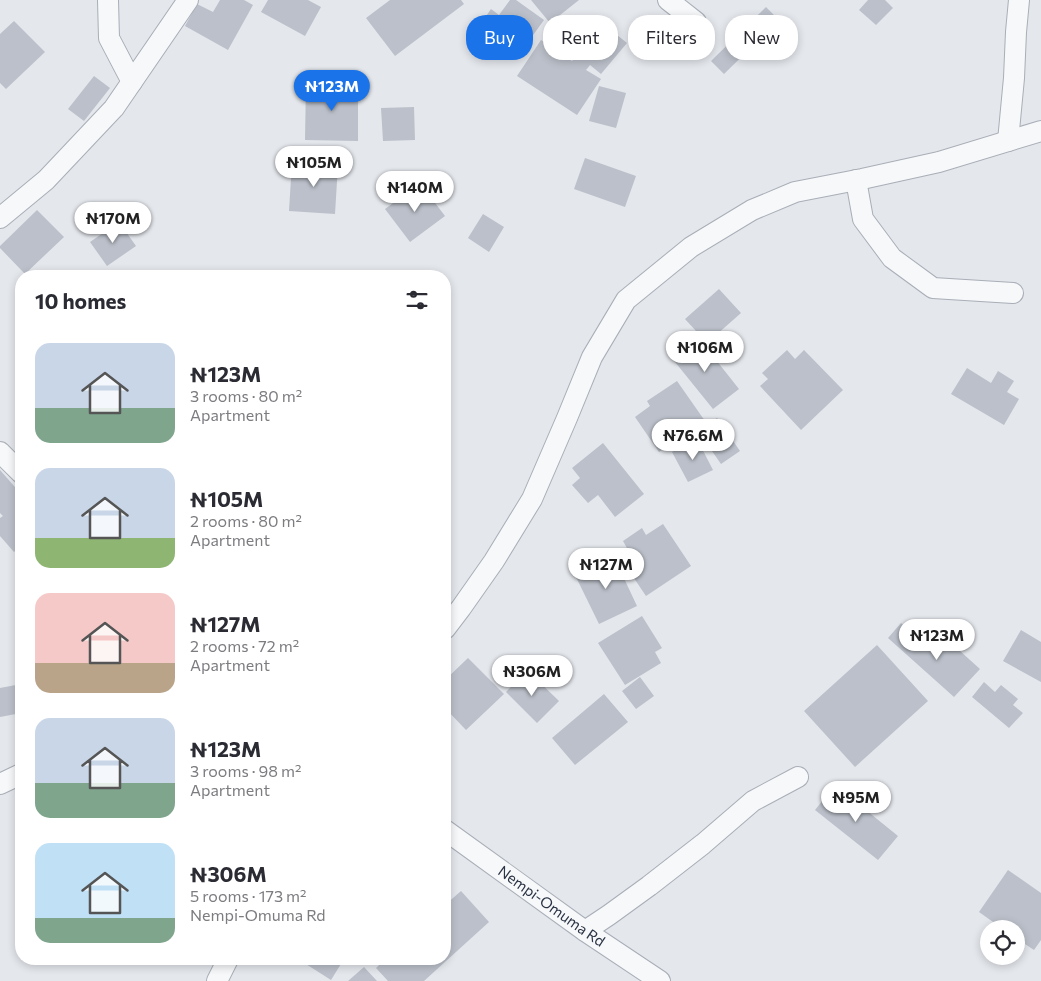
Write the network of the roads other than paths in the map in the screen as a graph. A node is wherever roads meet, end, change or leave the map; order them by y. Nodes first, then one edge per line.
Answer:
1 (108, 0) edge
2 (188, 0) edge
3 (668, 0) edge
4 (1019, 0) edge
5 (687, 15) edge
6 (132, 82) junction
7 (1041, 131) edge
8 (1008, 141) junction
9 (856, 180) junction
10 (0, 218) edge
11 (1013, 293) dead end
12 (0, 452) edge
13 (15, 467) edge
14 (451, 620) edge
15 (15, 777) edge
16 (798, 777) dead end
17 (0, 784) edge
18 (451, 834) edge
19 (585, 931) junction
20 (225, 965) edge
21 (217, 981) edge
22 (660, 981) edge

1 - 6 street
2 - 6 street
3 - 5 street
4 - 8 street
6 - 10 street
7 - 8 street
8 - 9 street
9 - 11 street
9 - 14 street
12 - 13 street
15 - 17 street
16 - 19 street
18 - 19 street, Nempi-Omuma Rd
19 - 22 street, Nempi-Omuma Rd
20 - 21 street

